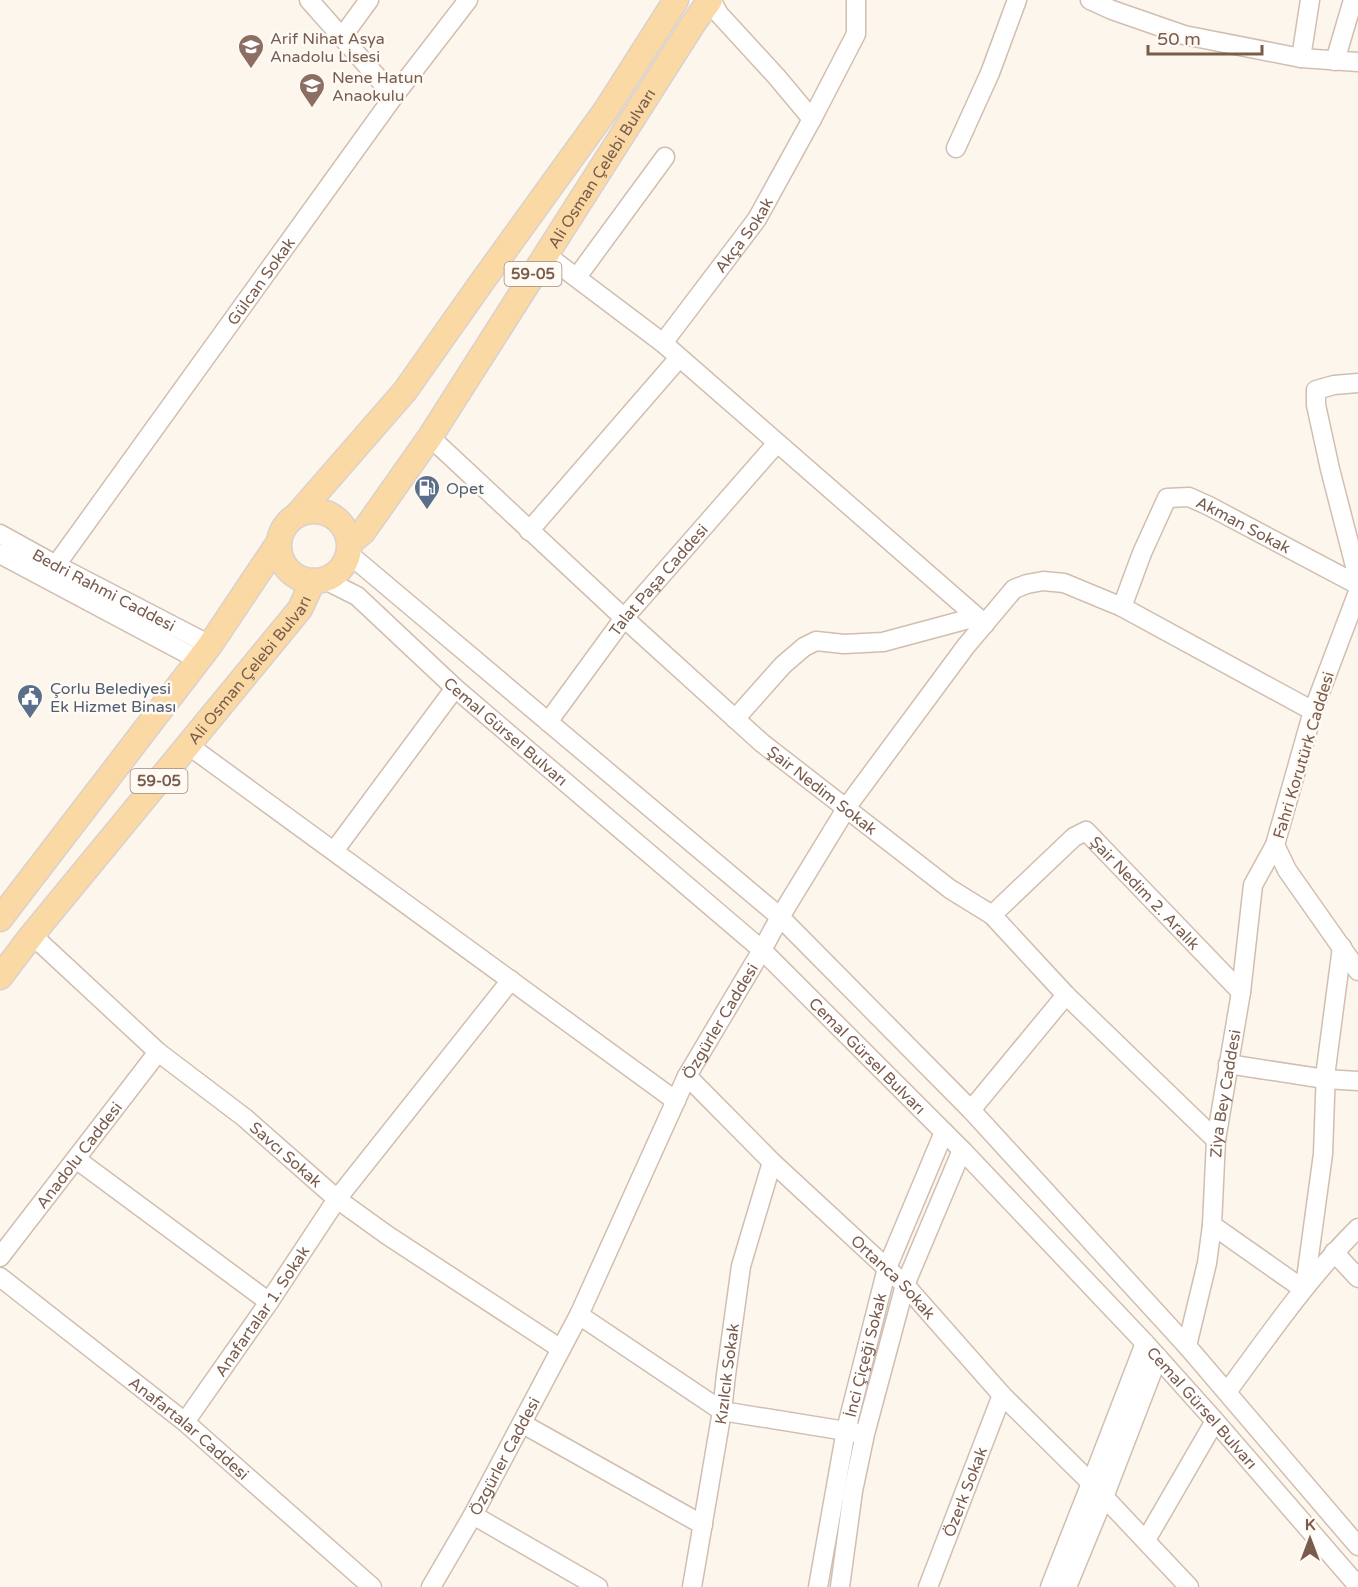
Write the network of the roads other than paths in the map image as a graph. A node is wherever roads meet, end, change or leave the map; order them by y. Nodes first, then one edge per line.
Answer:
1 (309, 0) edge
2 (369, 0) edge
3 (468, 0) edge
4 (676, 0) edge
5 (711, 0) edge
6 (856, 0) edge
7 (1017, 0) edge
8 (1090, 0) edge
9 (1310, 0) edge
10 (1353, 0) edge
11 (342, 38) junction
12 (1301, 58) junction
13 (1335, 61) junction
14 (1358, 62) edge
15 (394, 96) junction
16 (812, 119) junction
17 (956, 148) dead end
18 (665, 157) dead end
19 (545, 254) junction
20 (577, 277) junction
21 (663, 343) junction
22 (680, 358) junction
23 (1358, 383) edge
24 (430, 436) junction
25 (777, 443) junction
26 (297, 515) junction
27 (529, 531) junction
28 (0, 534) edge
29 (279, 542) junction
30 (349, 548) junction
31 (0, 554) edge
32 (56, 564) junction
33 (1358, 578) edge
34 (319, 580) junction
35 (1358, 585) edge
36 (1358, 592) edge
37 (1122, 607) junction
38 (624, 618) junction
39 (980, 620) junction
40 (205, 653) junction
41 (455, 688) junction
42 (1313, 711) junction
43 (735, 719) junction
44 (548, 722) junction
45 (188, 745) junction
46 (846, 809) junction
47 (1275, 845) junction
48 (334, 851) junction
49 (992, 915) junction
50 (780, 917) junction
51 (0, 919) edge
52 (32, 934) junction
53 (1342, 947) junction
54 (762, 950) junction
55 (1358, 971) edge
56 (0, 977) edge
57 (511, 980) junction
58 (1241, 992) junction
59 (1066, 995) junction
60 (158, 1052) junction
61 (1228, 1064) junction
62 (687, 1076) junction
63 (1326, 1079) junction
64 (1358, 1081) edge
65 (676, 1101) junction
66 (971, 1110) junction
67 (944, 1132) junction
68 (1216, 1140) junction
69 (962, 1150) junction
70 (76, 1159) junction
71 (772, 1162) junction
72 (337, 1199) junction
73 (1212, 1225) junction
74 (1358, 1228) edge
75 (1334, 1252) junction
76 (0, 1257) edge
77 (887, 1268) junction
78 (0, 1276) edge
79 (1358, 1278) edge
80 (905, 1285) junction
81 (1304, 1288) junction
82 (269, 1302) junction
83 (579, 1315) junction
84 (1145, 1343) junction
85 (1187, 1346) junction
86 (561, 1349) junction
87 (1158, 1357) junction
88 (1227, 1392) junction
89 (1002, 1395) junction
90 (723, 1412) junction
91 (1215, 1421) junction
92 (185, 1422) junction
93 (523, 1424) junction
94 (846, 1430) junction
95 (865, 1434) junction
96 (1098, 1490) junction
97 (473, 1515) junction
98 (703, 1525) junction
99 (1146, 1540) junction
100 (1358, 1546) edge
101 (372, 1587) edge
102 (431, 1587) edge
103 (598, 1587) edge
104 (692, 1587) edge
105 (818, 1587) edge
106 (840, 1587) edge
107 (928, 1587) edge
108 (1050, 1587) edge
109 (1067, 1587) edge
110 (1189, 1587) edge
111 (1358, 1587) edge

1 - 11 street
2 - 11 street
3 - 15 street, Gülcan Sokak
4 - 26 main road, Ali Osman Çelebi Bulvarı
5 - 16 street
5 - 19 main road, Ali Osman Çelebi Bulvarı / 59-05
6 - 16 street, Akça Sokak
7 - 17 street
8 - 12 street
9 - 12 street
10 - 13 street
11 - 15 street
12 - 13 street
13 - 14 street
15 - 32 street, Gülcan Sokak
16 - 21 street, Akça Sokak
18 - 20 street
19 - 20 street
19 - 24 main road, Ali Osman Çelebi Bulvarı / 59-05
20 - 21 street
21 - 22 street
22 - 25 street
22 - 27 street
23 - 33 street
24 - 27 street, Şair Nedim Sokak
24 - 30 main road, Ali Osman Çelebi Bulvarı / 59-05
25 - 38 street, Talat Paşa Caddesi
25 - 39 street
26 - 29 main road
26 - 30 main road
27 - 38 street, Şair Nedim Sokak
28 - 32 street, Bedri Rahmi Caddesi
29 - 34 main road
29 - 40 main road
30 - 34 main road
30 - 44 street, Cemal Gürsel Bulvarı
31 - 40 street, Bedri Rahmi Caddesi
32 - 40 street, Bedri Rahmi Caddesi
34 - 41 street, Cemal Gürsel Bulvarı
34 - 45 main road, Ali Osman Çelebi Bulvarı / 59-05
35 - 37 street, Akman Sokak
36 - 42 street, Fahri Korutürk Caddesi
37 - 39 street, Özgürler Caddesi
37 - 42 street, Özgürler Caddesi
38 - 43 street, Şair Nedim Sokak
38 - 44 street, Talat Paşa Caddesi
39 - 43 street
39 - 46 street, Özgürler Caddesi
40 - 51 main road
41 - 48 street
41 - 54 street, Cemal Gürsel Bulvarı
42 - 47 street, Fahri Korutürk Caddesi
43 - 46 street, Şair Nedim Sokak
44 - 50 street, Cemal Gürsel Bulvarı
45 - 48 street
45 - 52 main road, Ali Osman Çelebi Bulvarı / 59-05
46 - 49 street, Şair Nedim Sokak
46 - 50 street, Özgürler Caddesi
47 - 53 street, Fahri Korutürk Caddesi
47 - 58 street, Ziya Bey Caddesi
48 - 57 street
49 - 58 street, Şair Nedim 2. Aralık
49 - 59 street, Şair Nedim Sokak
50 - 54 street, Özgürler Caddesi
50 - 66 street, Cemal Gürsel Bulvarı
52 - 56 main road, Ali Osman Çelebi Bulvarı / 59-05
52 - 60 street, Savcı Sokak
53 - 55 street, Fahri Korutürk Caddesi
53 - 63 street
54 - 62 street, Özgürler Caddesi
54 - 67 street, Cemal Gürsel Bulvarı
57 - 65 street
57 - 72 street, Anafartalar 1. Sokak
58 - 61 street, Ziya Bey Caddesi
59 - 66 street
59 - 68 street, Şair Nedim Sokak
60 - 70 street, Anadolu Caddesi
60 - 72 street, Savcı Sokak
61 - 63 street
61 - 68 street, Ziya Bey Caddesi
62 - 65 street, Özgürler Caddesi
62 - 71 street, Ortanca Sokak
63 - 64 street
63 - 81 street
65 - 83 street, Özgürler Caddesi
66 - 85 street, Cemal Gürsel Bulvarı
67 - 69 street, Cemal Gürsel Bulvarı
67 - 77 street, İnci Çiçeği Sokak
68 - 73 street, Ziya Bey Caddesi
69 - 80 street, İnci Çiçeği Sokak
69 - 84 street, Cemal Gürsel Bulvarı
70 - 76 street, Anadolu Caddesi
70 - 82 street
71 - 77 street, Ortanca Sokak
71 - 90 street, Kızılcık Sokak
72 - 82 street, Anafartalar 1. Sokak
72 - 86 street, Savcı Sokak
73 - 81 street
73 - 85 street, Ziya Bey Caddesi
74 - 75 street
75 - 79 street
75 - 81 street
77 - 80 street, Ortanca Sokak
77 - 94 street, İnci Çiçeği Sokak
78 - 92 street, Anafartalar Caddesi
80 - 89 street, Ortanca Sokak
80 - 95 street, İnci Çiçeği Sokak
81 - 88 street
82 - 92 street, Anafartalar 1. Sokak
83 - 86 street, Özgürler Caddesi
83 - 90 street
84 - 87 street, Cemal Gürsel Bulvarı
84 - 96 street
85 - 88 street, Cemal Gürsel Bulvarı
86 - 93 street, Özgürler Caddesi
87 - 91 street, Cemal Gürsel Bulvarı
87 - 96 street
88 - 100 street, Cemal Gürsel Bulvarı
89 - 96 street, Ortanca Sokak
89 - 107 street, Özerk Sokak
90 - 94 street
90 - 98 street, Kızılcık Sokak
91 - 99 street
91 - 111 street, Cemal Gürsel Bulvarı
92 - 101 street, Anafartalar Caddesi
93 - 97 street, Özgürler Caddesi
93 - 98 street
94 - 95 street
94 - 105 street, İnci Çiçeği Sokak
95 - 106 street, İnci Çiçeği Sokak
96 - 99 street, Ortanca Sokak
96 - 108 street
96 - 109 street
97 - 102 street, Özgürler Caddesi
97 - 103 street
98 - 104 street, Kızılcık Sokak
99 - 110 street, Ortanca Sokak

